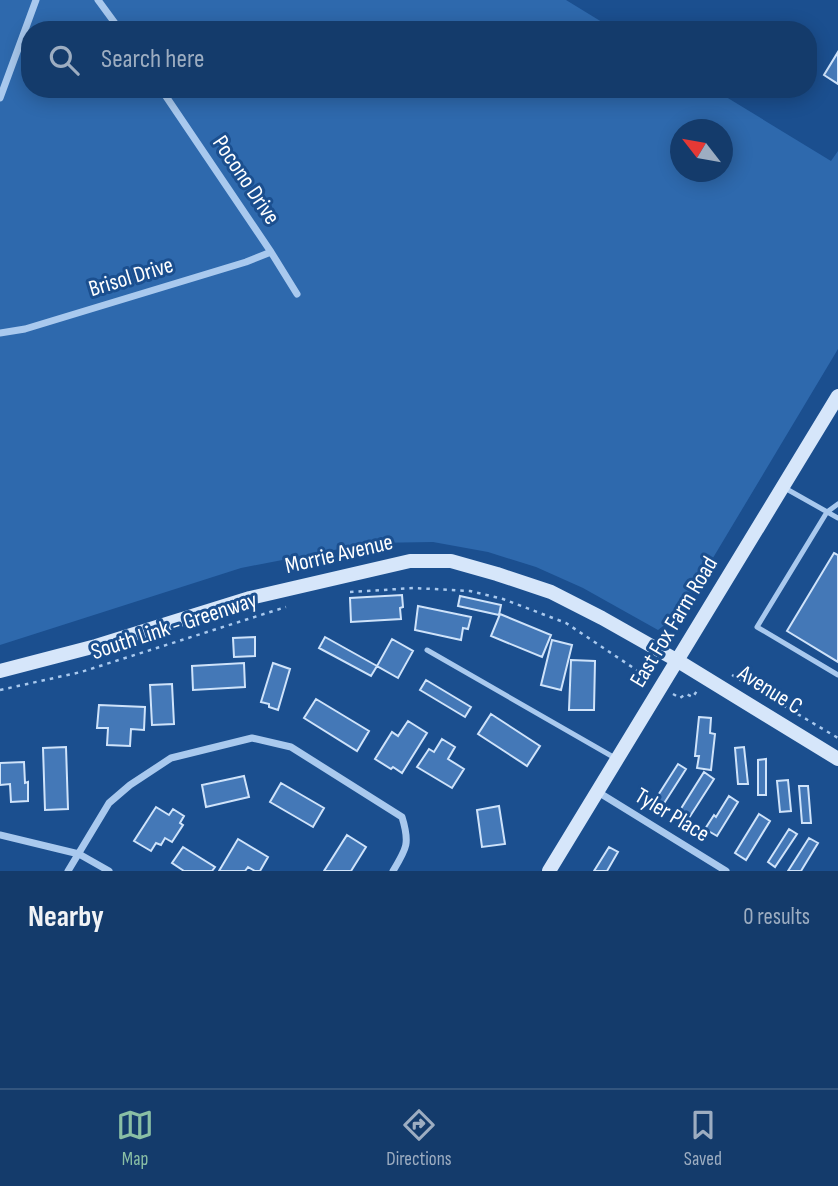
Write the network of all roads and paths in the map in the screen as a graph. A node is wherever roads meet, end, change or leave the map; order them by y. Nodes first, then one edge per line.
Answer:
1 (36, 0) edge
2 (98, 0) edge
3 (28, 21) edge
4 (113, 21) edge
5 (21, 40) edge
6 (0, 97) edge
7 (167, 98) edge
8 (271, 252) junction
9 (297, 294) dead end
10 (0, 333) edge
11 (838, 396) edge
12 (783, 487) junction
13 (838, 504) edge
14 (827, 512) junction
15 (838, 518) edge
16 (348, 592) dead end
17 (291, 605) dead end
18 (428, 650) dead end
19 (678, 661) junction
20 (0, 671) edge
21 (725, 672) dead end
22 (838, 675) edge
23 (705, 677) junction
24 (662, 687) junction
25 (0, 690) edge
26 (838, 738) edge
27 (618, 759) junction
28 (838, 759) edge
29 (598, 792) junction
30 (0, 835) edge
31 (79, 854) junction
32 (68, 871) edge
33 (109, 871) edge
34 (393, 871) edge
35 (549, 871) edge
36 (726, 871) edge

1 - 3 street
2 - 4 street
5 - 6 street
7 - 8 street, Pocono Drive
8 - 9 street, Pocono Drive
8 - 10 street, Brisol Drive
11 - 12 main road, East Fox Farm Road
12 - 14 lane
12 - 19 main road, East Fox Farm Road
13 - 14 lane
14 - 15 lane
14 - 22 lane
16 - 24 path
17 - 25 path, South Link - Greenway
18 - 27 lane
19 - 20 main road, Morrie Avenue
19 - 23 main road, Avenue C
19 - 24 main road, East Fox Farm Road
21 - 26 path
23 - 24 path
23 - 28 main road, Avenue C
24 - 27 main road, East Fox Farm Road
27 - 29 main road, East Fox Farm Road
29 - 35 main road, East Fox Farm Road
29 - 36 street, Tyler Place
30 - 31 street
31 - 32 street
31 - 33 street
31 - 34 street

